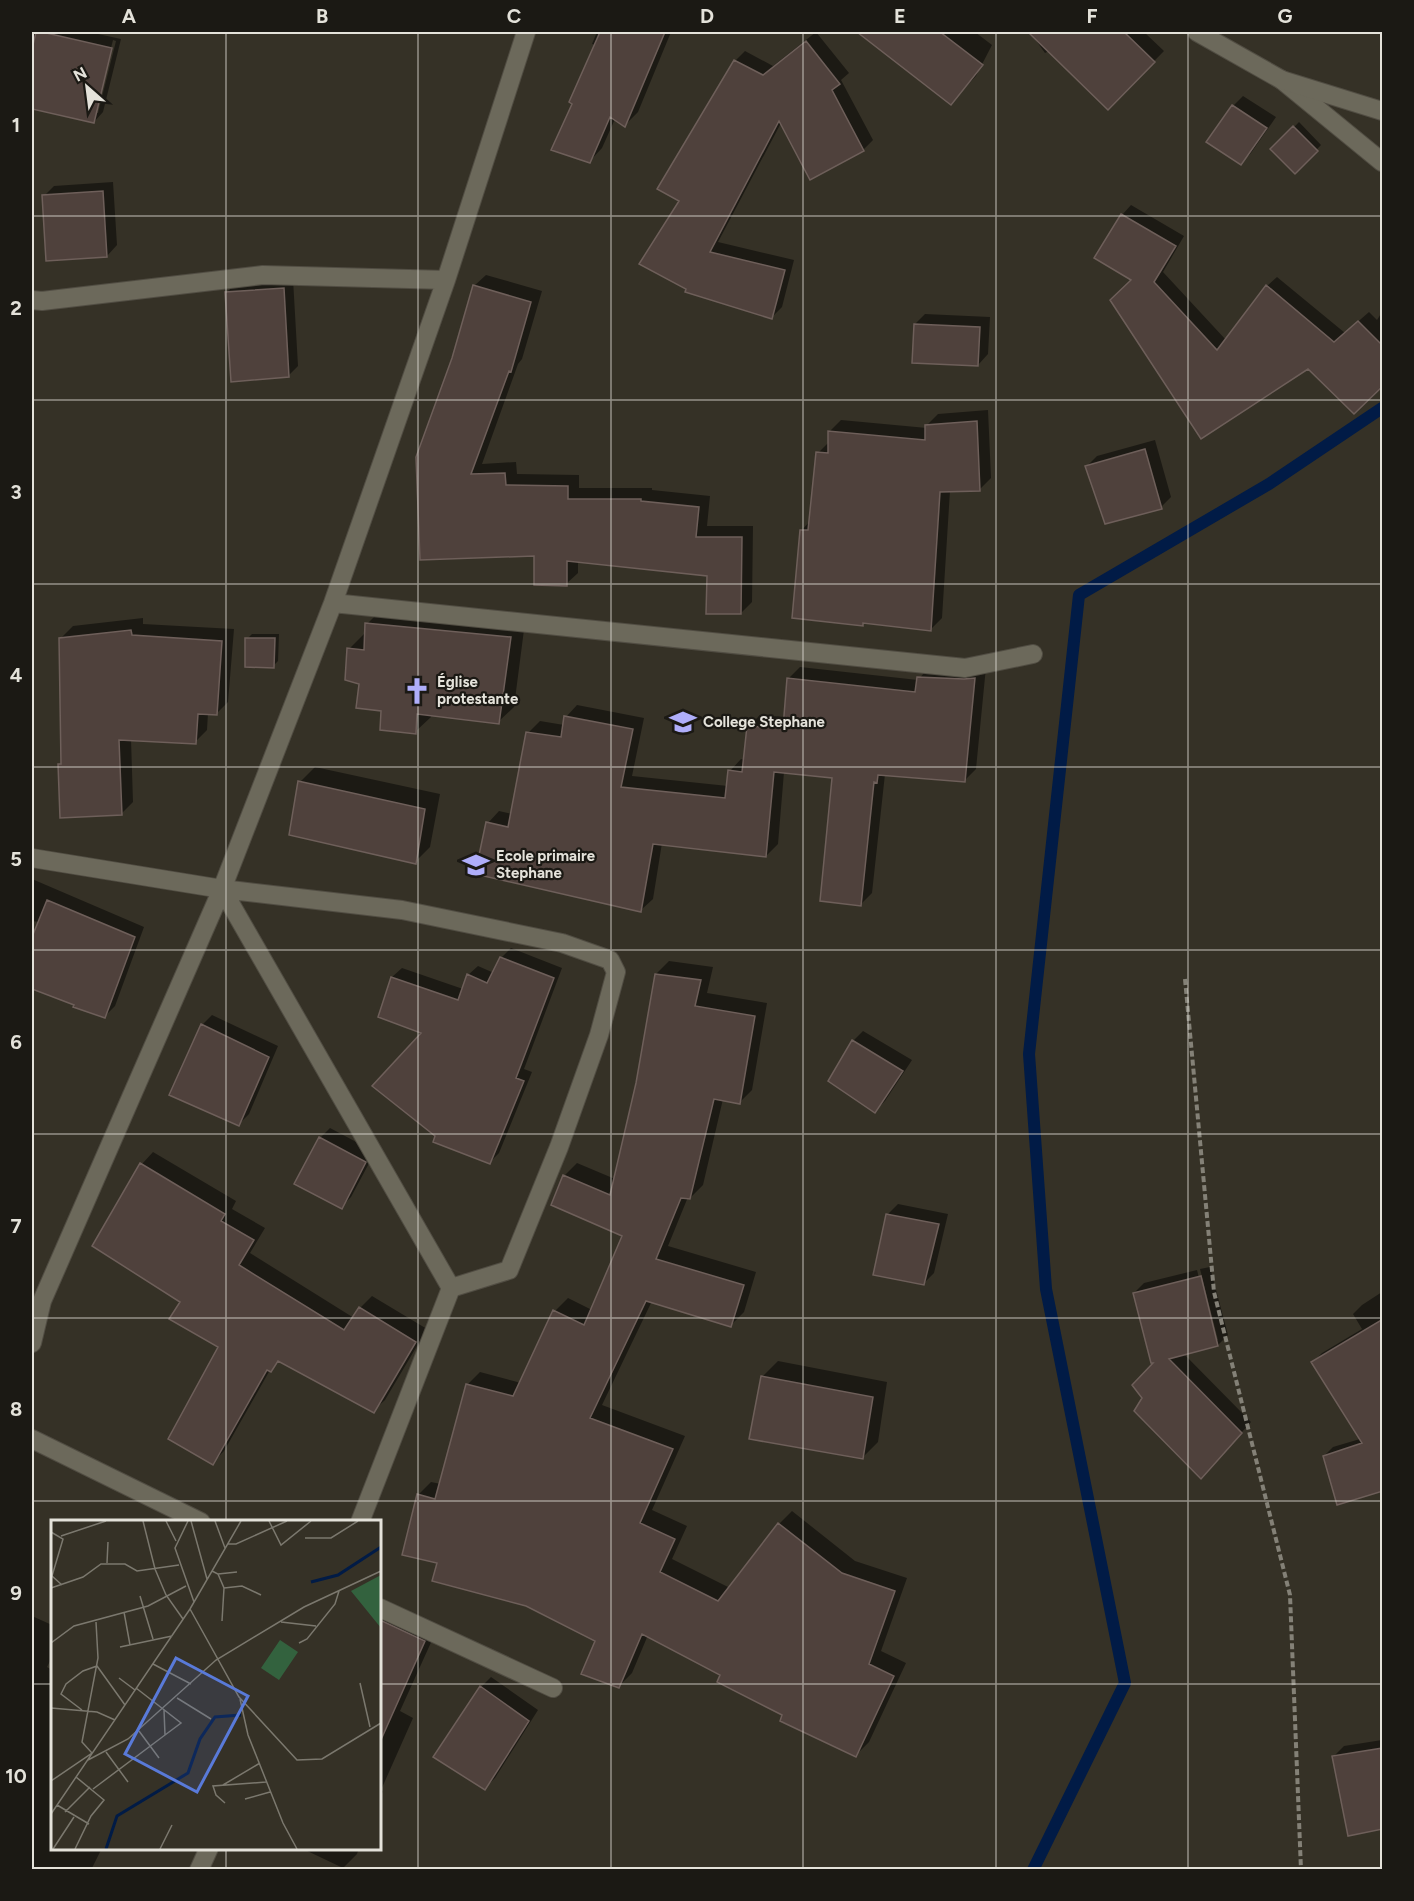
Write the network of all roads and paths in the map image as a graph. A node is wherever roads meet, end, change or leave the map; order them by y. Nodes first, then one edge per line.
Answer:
1 (526, 32) edge
2 (1197, 32) edge
3 (1282, 80) junction
4 (1383, 111) edge
5 (1383, 162) edge
6 (446, 280) junction
7 (32, 300) edge
8 (333, 603) junction
9 (1033, 654) dead end
10 (32, 858) edge
11 (222, 889) junction
12 (1185, 979) dead end
13 (451, 1288) junction
14 (32, 1343) edge
15 (32, 1439) edge
16 (199, 1520) edge
17 (360, 1520) edge
18 (381, 1608) edge
19 (553, 1688) dead end
20 (208, 1850) edge
21 (199, 1869) edge
22 (1301, 1869) edge

1 - 6 street
2 - 3 street
3 - 4 street
3 - 5 street
6 - 7 street
6 - 8 street
8 - 9 street
8 - 11 street
10 - 11 street
11 - 13 street
11 - 13 street
11 - 14 street
12 - 22 path
13 - 17 street
15 - 16 street
18 - 19 street
20 - 21 street

